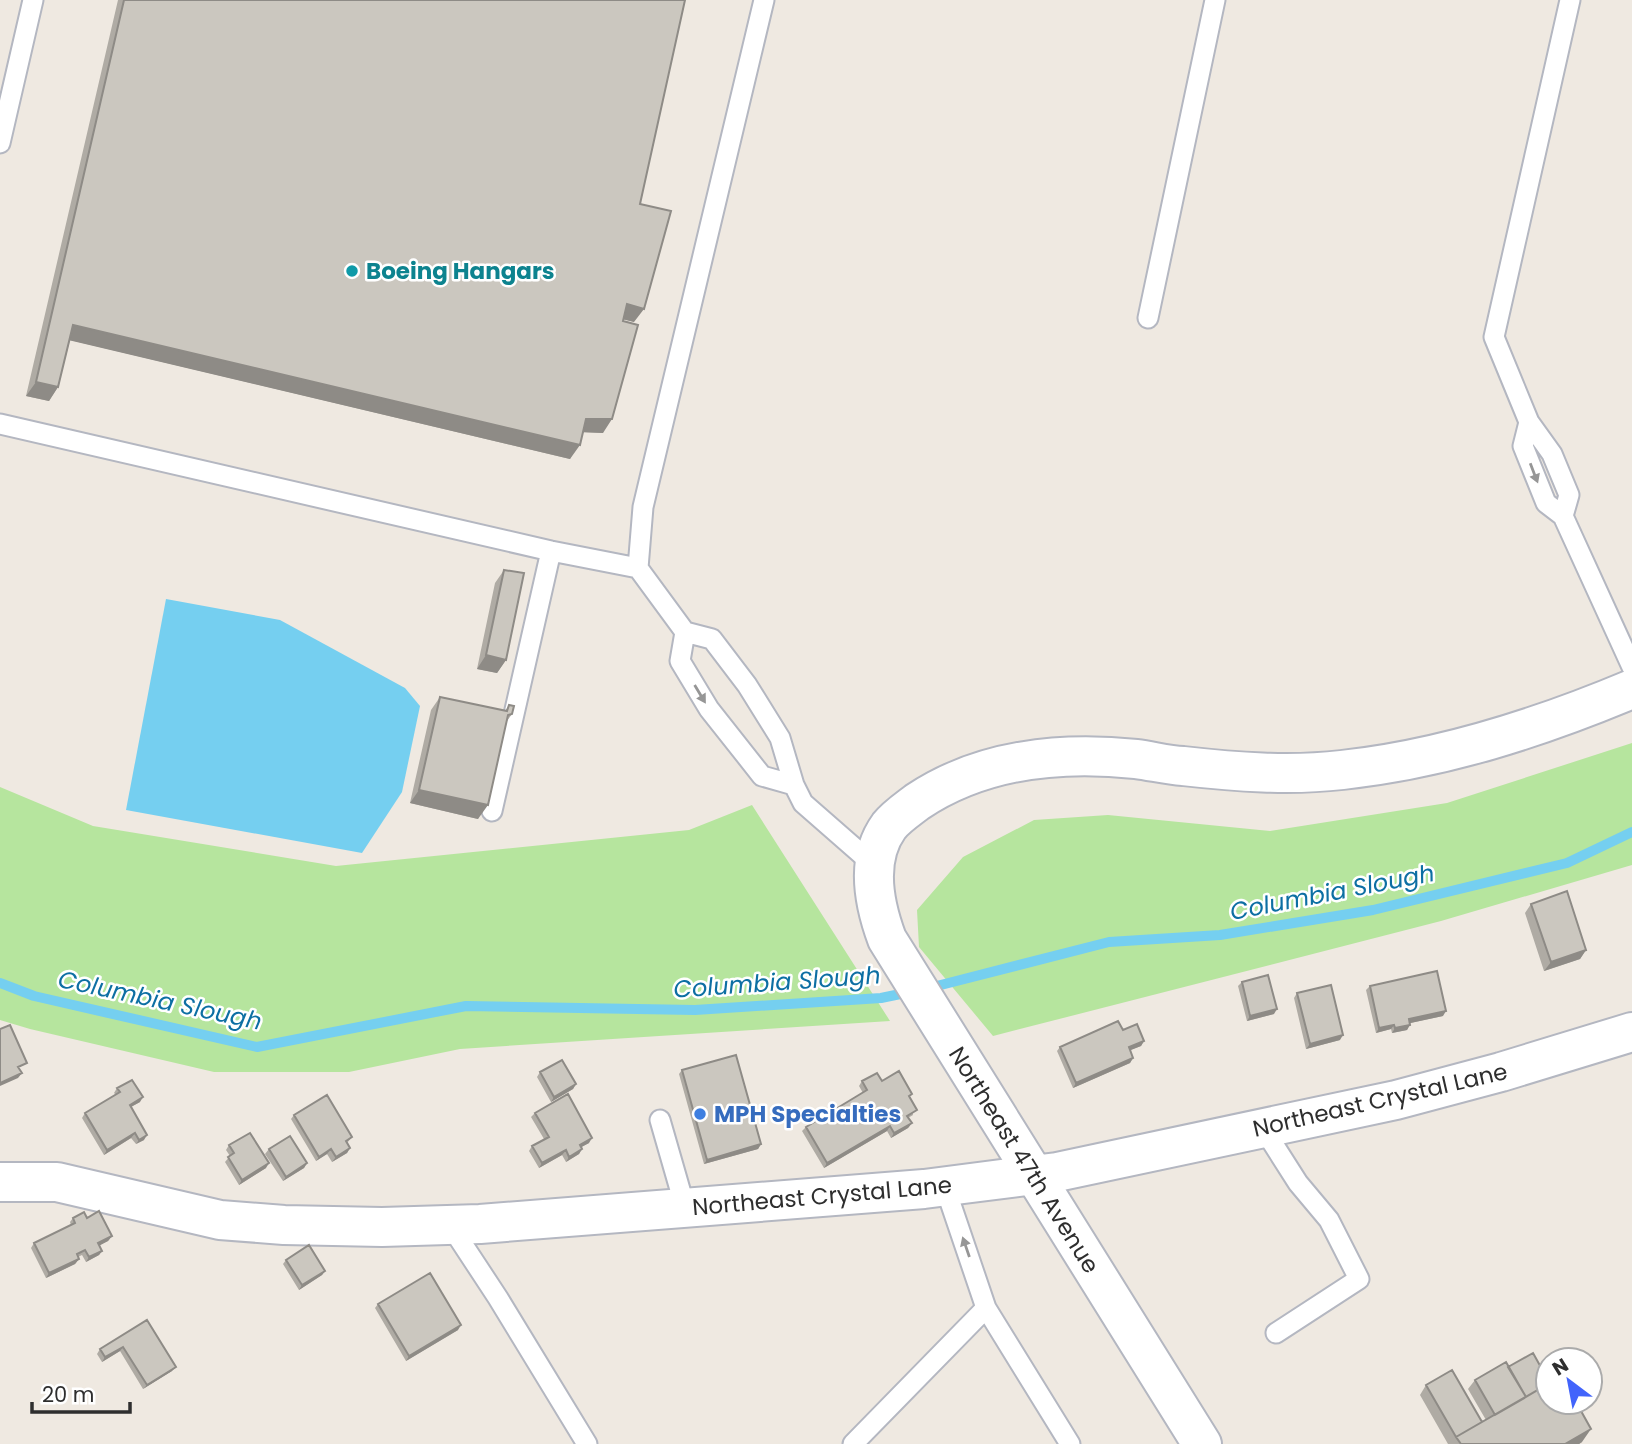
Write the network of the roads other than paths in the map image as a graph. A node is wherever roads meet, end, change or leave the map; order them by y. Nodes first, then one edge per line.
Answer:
1 (33, 0) edge
2 (764, 0) edge
3 (1215, 0) edge
4 (1570, 0) edge
5 (0, 143) edge
6 (1148, 318) dead end
7 (0, 424) edge
8 (551, 551) junction
9 (638, 568) junction
10 (685, 632) junction
11 (1632, 667) edge
12 (1632, 689) edge
13 (794, 785) junction
14 (492, 811) edge
15 (875, 866) junction
16 (1632, 1032) edge
17 (660, 1120) dead end
18 (1263, 1128) junction
19 (1033, 1175) junction
20 (0, 1182) edge
21 (945, 1187) junction
22 (685, 1208) junction
23 (450, 1225) junction
24 (986, 1308) junction
25 (1276, 1332) dead end
26 (587, 1444) edge
27 (853, 1444) edge
28 (1070, 1444) edge
29 (1202, 1444) edge

1 - 5 lane
2 - 9 lane
3 - 6 lane
4 - 11 lane
7 - 8 lane
8 - 9 lane
8 - 14 lane
9 - 10 lane
10 - 13 lane
10 -> 13 lane
12 - 15 street, Northeast 47th Avenue
13 - 15 lane
15 - 19 street, Northeast 47th Avenue
16 - 18 street, Northeast Crystal Lane
17 - 22 lane
18 - 19 street, Northeast Crystal Lane
18 - 25 lane
19 - 21 street, Northeast Crystal Lane
19 - 29 street, Northeast 47th Avenue
20 - 23 street, Northeast Crystal Lane
21 - 22 street, Northeast Crystal Lane
24 -> 21 lane
22 - 23 street, Northeast Crystal Lane
23 - 26 lane
24 - 27 lane
24 - 28 lane

